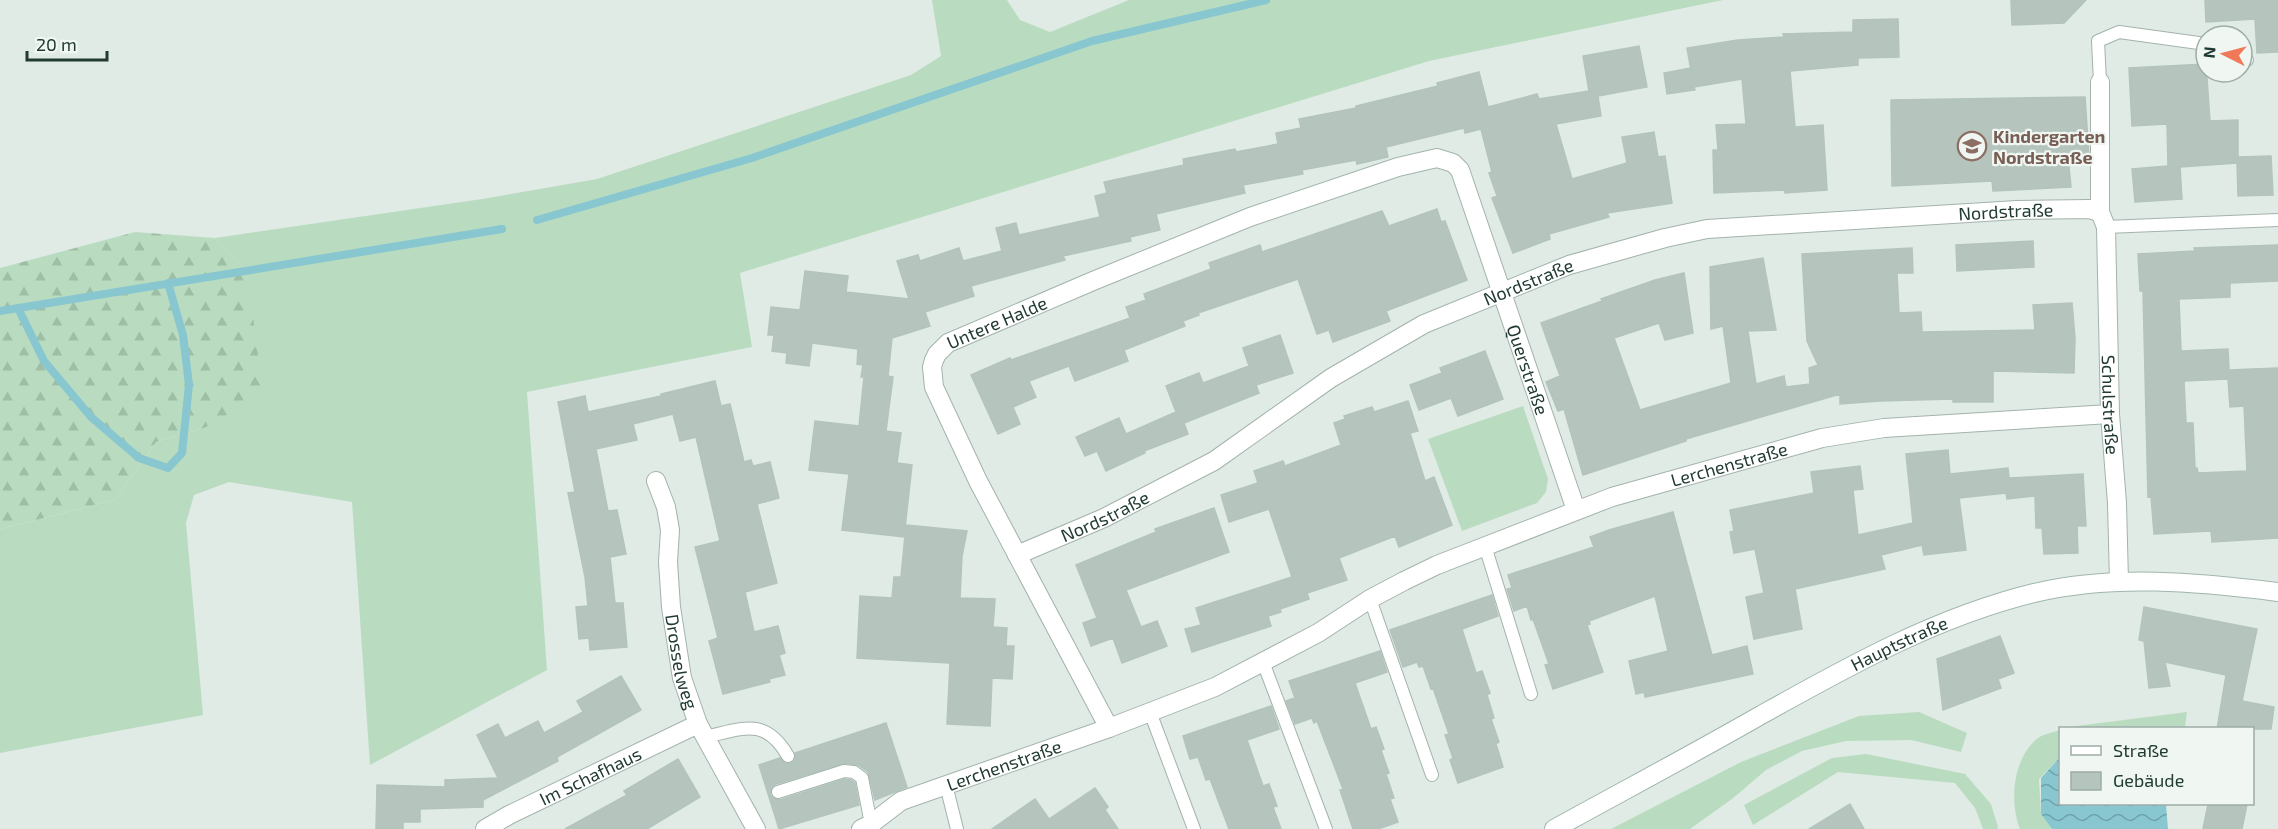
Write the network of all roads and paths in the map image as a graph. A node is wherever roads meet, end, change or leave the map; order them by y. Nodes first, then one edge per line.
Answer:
1 (2194, 42) edge
2 (2100, 82) joint
3 (1453, 163) joint
4 (2103, 219) junction
5 (2278, 220) edge
6 (1501, 292) junction
7 (2110, 414) junction
8 (656, 481) dead end
9 (1576, 510) junction
10 (1485, 546) junction
11 (1017, 555) junction
12 (2119, 582) junction
13 (2278, 592) edge
14 (1370, 600) junction
15 (1263, 662) junction
16 (1531, 694) dead end
17 (1150, 712) junction
18 (1109, 728) junction
19 (701, 731) junction
20 (788, 756) dead end
21 (1432, 775) dead end
22 (946, 785) junction
23 (778, 792) dead end
24 (866, 826) edge
25 (485, 829) edge
26 (756, 829) edge
27 (957, 829) edge
28 (1194, 829) edge
29 (1326, 829) edge
30 (1554, 829) edge

1 - 2 lane
2 - 4 street, Schulstraße
3 - 6 street, Querstraße
3 - 11 street, Untere Halde
4 - 5 lane
4 - 6 street, Nordstraße
4 - 7 street, Schulstraße
6 - 9 street, Querstraße
6 - 11 street, Nordstraße
7 - 9 street, Lerchenstraße
7 - 12 street, Schulstraße
8 - 19 street, Drosselweg
9 - 10 street, Lerchenstraße
10 - 14 street, Lerchenstraße
10 - 16 lane
11 - 18 street, Untere Halde
12 - 13 street, Hauptstraße
12 - 30 street, Hauptstraße
14 - 15 street, Lerchenstraße
14 - 21 lane
15 - 17 street, Lerchenstraße
15 - 29 lane
17 - 18 street, Lerchenstraße
17 - 28 lane
18 - 22 street, Lerchenstraße
19 - 20 lane
19 - 25 street, Im Schafhaus
19 - 26 street, Drosselweg
22 - 24 street, Lerchenstraße
22 - 27 lane
23 - 24 lane

